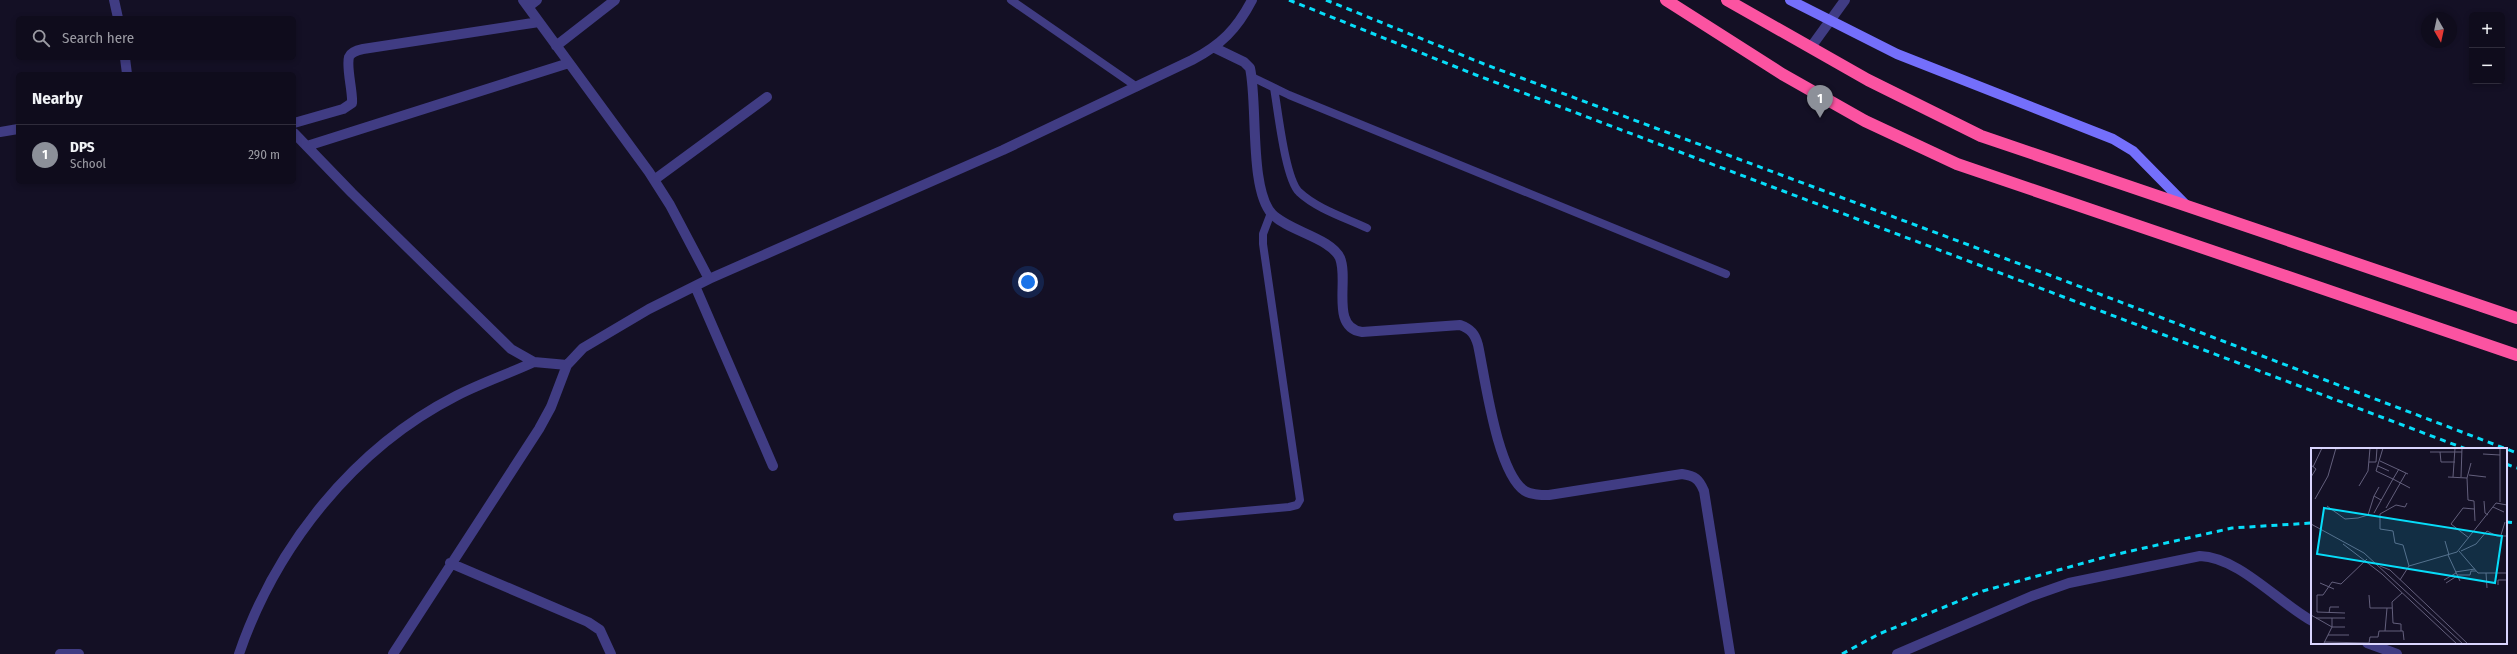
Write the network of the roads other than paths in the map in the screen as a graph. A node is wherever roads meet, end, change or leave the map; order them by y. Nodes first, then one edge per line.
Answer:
1 (114, 0) edge
2 (537, 0) edge
3 (615, 0) edge
4 (1011, 0) edge
5 (1252, 0) edge
6 (1666, 0) edge
7 (1727, 0) edge
8 (1790, 0) edge
9 (1845, 0) edge
10 (525, 4) edge
11 (118, 16) edge
12 (1829, 21) junction
13 (539, 22) junction
14 (556, 46) junction
15 (1811, 47) junction
16 (1215, 48) junction
17 (125, 60) edge
18 (570, 63) junction
19 (127, 72) edge
20 (1252, 77) junction
21 (1137, 87) junction
22 (1274, 88) junction
23 (767, 96) dead end
24 (296, 122) edge
25 (16, 129) edge
26 (0, 132) edge
27 (296, 135) edge
28 (307, 146) junction
29 (654, 180) junction
30 (2186, 205) junction
31 (1271, 213) junction
32 (1367, 228) dead end
33 (1726, 274) dead end
34 (709, 279) junction
35 (695, 286) junction
36 (2517, 318) edge
37 (2517, 355) edge
38 (534, 362) junction
39 (567, 365) junction
40 (773, 466) dead end
41 (1177, 517) dead end
42 (450, 563) junction
43 (2311, 620) edge
44 (2370, 644) edge
45 (60, 654) edge
46 (79, 654) edge
47 (239, 654) edge
48 (393, 654) edge
49 (610, 654) edge
50 (1730, 654) edge
51 (1897, 654) edge
52 (2397, 654) edge

1 - 11 street
2 - 10 street
3 - 14 street
4 - 21 lane
5 - 16 street
6 - 37 highway
7 - 15 highway
8 - 12 street
9 - 12 street
10 - 13 street
12 - 15 street
12 - 30 street
13 - 14 street
13 - 24 street
14 - 18 street
15 - 30 highway
16 - 20 street
16 - 21 street
17 - 19 street
18 - 28 street
18 - 29 street
20 - 22 lane
20 - 31 street
21 - 34 street
22 - 32 lane
22 - 33 lane
23 - 29 street
25 - 26 street
27 - 28 street
28 - 38 street
29 - 34 street
30 - 36 highway
31 - 41 lane
31 - 50 street
34 - 35 street
35 - 39 street
35 - 40 street
38 - 39 street
38 - 47 street
39 - 42 street
42 - 48 street
42 - 49 street
43 - 51 street
44 - 52 street
45 - 46 street

